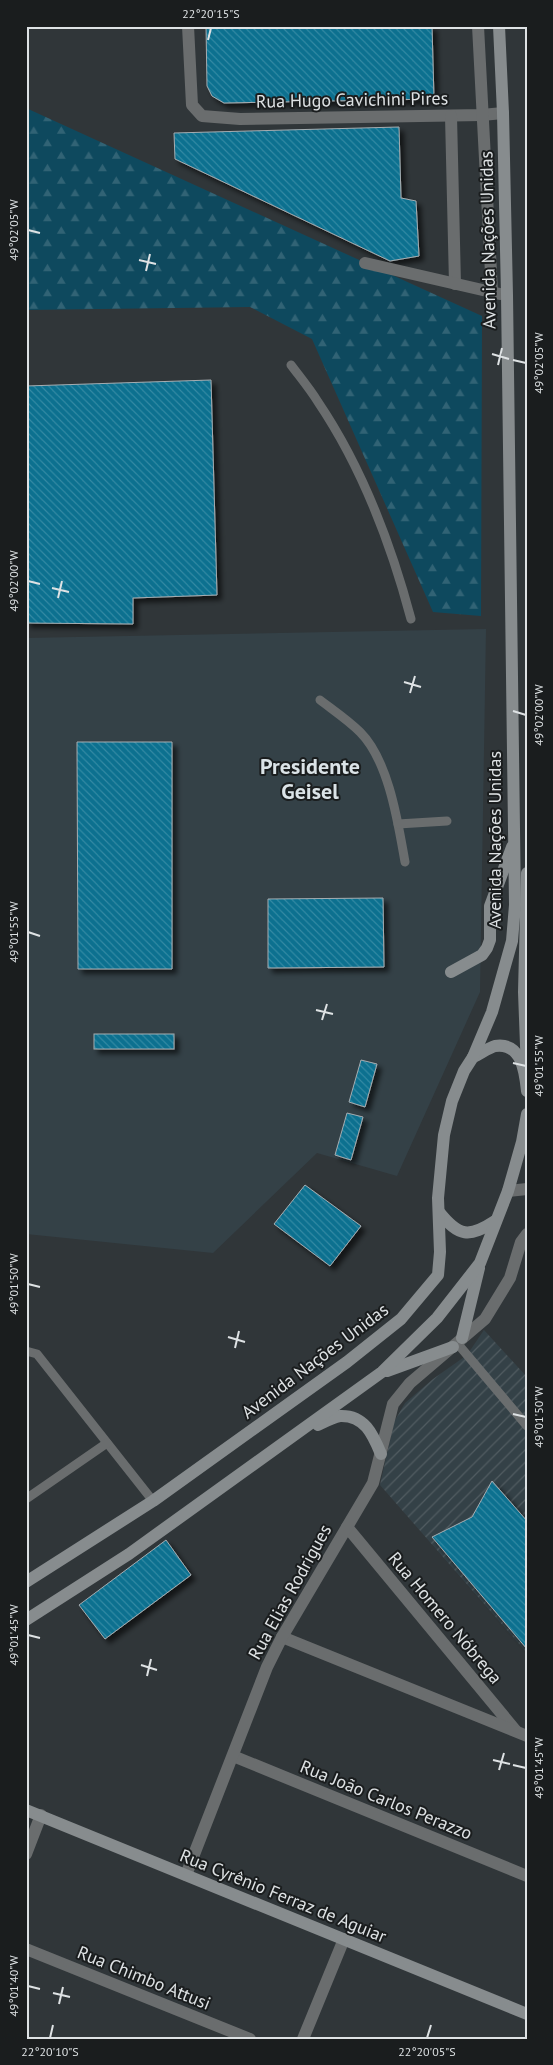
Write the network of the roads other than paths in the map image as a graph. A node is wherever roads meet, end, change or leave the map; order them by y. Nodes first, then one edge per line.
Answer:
1 (188, 26) edge
2 (478, 26) edge
3 (499, 26) edge
4 (503, 113) junction
5 (482, 115) junction
6 (451, 116) junction
7 (364, 262) dead end
8 (455, 284) junction
9 (492, 292) junction
10 (507, 295) junction
11 (291, 365) dead end
12 (411, 619) dead end
13 (320, 700) dead end
14 (447, 821) dead end
15 (398, 824) junction
16 (515, 840) junction
17 (405, 862) dead end
18 (527, 873) edge
19 (526, 928) edge
20 (451, 972) dead end
21 (473, 1057) junction
22 (527, 1072) edge
23 (527, 1091) edge
24 (526, 1121) edge
25 (527, 1189) edge
26 (508, 1191) junction
27 (439, 1212) junction
28 (495, 1221) junction
29 (527, 1234) edge
30 (480, 1263) junction
31 (457, 1343) junction
32 (26, 1351) edge
33 (382, 1372) junction
34 (527, 1426) edge
35 (297, 1434) junction
36 (107, 1443) junction
37 (381, 1454) junction
38 (26, 1499) edge
39 (153, 1501) junction
40 (347, 1527) junction
41 (26, 1582) edge
42 (26, 1620) edge
43 (282, 1637) junction
44 (521, 1734) edge
45 (233, 1756) junction
46 (26, 1810) edge
47 (41, 1815) junction
48 (26, 1854) edge
49 (186, 1875) junction
50 (527, 1876) edge
51 (344, 1939) junction
52 (26, 1949) edge
53 (527, 2014) edge
54 (250, 2039) edge
55 (303, 2039) edge

1 - 6 street, Rua Hugo Cavichini Pires
2 - 5 street
3 - 4 main road, Avenida Nações Unidas
4 - 5 street, Rua Hugo Cavichini Pires
4 - 10 main road, Avenida Nações Unidas
5 - 6 street, Rua Hugo Cavichini Pires
5 - 9 street
6 - 8 street
7 - 8 street
8 - 9 street
9 - 10 street
10 - 16 main road, Avenida Nações Unidas
11 - 12 lane
13 - 15 lane
14 - 15 lane
15 - 17 lane
16 - 20 main road
16 - 21 main road, Avenida Nações Unidas
18 - 19 main road, Avenida Nações Unidas
19 - 22 main road, Avenida Nações Unidas
21 - 23 main road
21 - 27 main road, Avenida Nações Unidas
24 - 26 main road
25 - 26 street
26 - 28 main road
27 - 28 main road
27 - 39 main road, Avenida Nações Unidas
28 - 30 main road
29 - 31 street, Rua Elias Rodrigues
30 - 31 main road
30 - 33 main road
31 - 33 main road
31 - 34 lane
31 - 37 street, Rua Elias Rodrigues
32 - 36 lane
33 - 35 main road
35 - 37 main road
35 - 42 main road
36 - 38 lane
36 - 39 lane
37 - 40 street, Rua Elias Rodrigues
39 - 41 main road, Avenida Nações Unidas
40 - 43 street, Rua Elias Rodrigues
40 - 44 street, Rua Homero Nóbrega
43 - 44 street
43 - 45 street, Rua Elias Rodrigues
45 - 49 street, Rua Elias Rodrigues
45 - 50 street, Rua João Carlos Perazzo
46 - 47 main road, Rua Cyrênio Ferraz de Aguiar
47 - 48 street
47 - 49 main road, Rua Cyrênio Ferraz de Aguiar
49 - 51 main road, Rua Cyrênio Ferraz de Aguiar
51 - 53 main road, Rua Cyrênio Ferraz de Aguiar
51 - 55 street
52 - 54 street, Rua Chimbo Attusi

